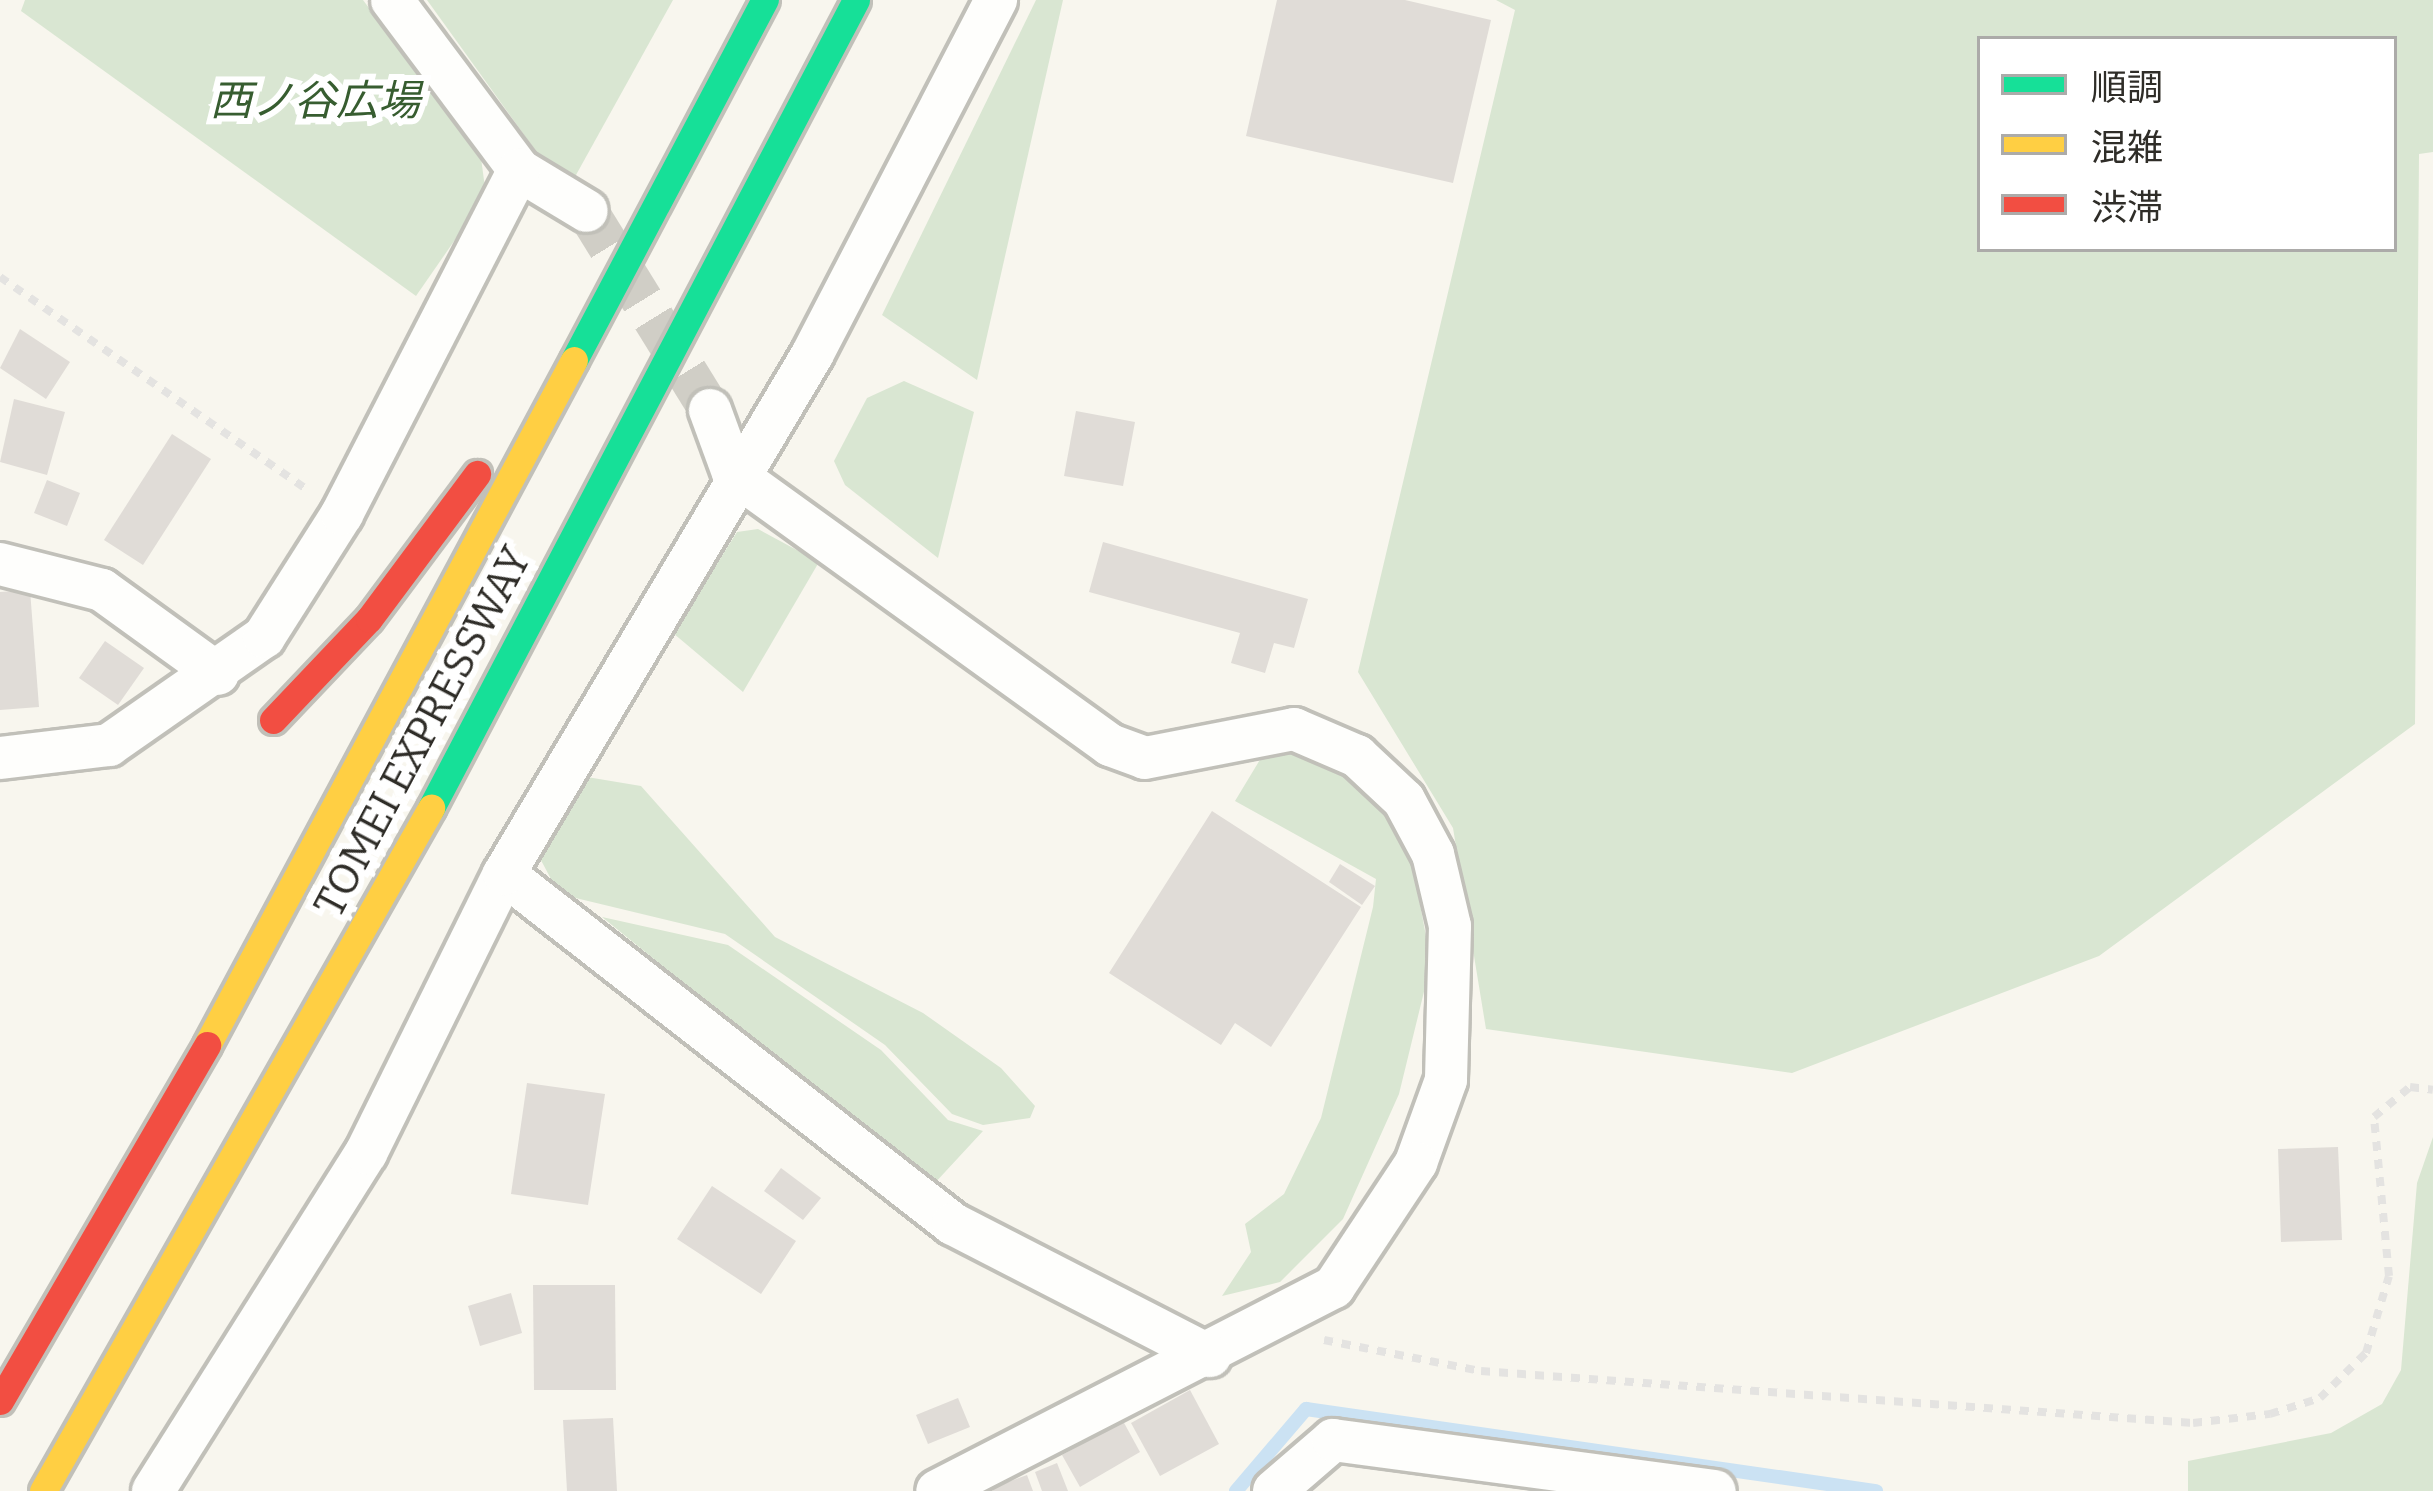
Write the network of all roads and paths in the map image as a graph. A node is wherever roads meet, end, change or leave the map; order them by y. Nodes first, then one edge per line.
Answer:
1 (392, 0) edge
2 (764, 0) edge
3 (856, 0) edge
4 (996, 0) edge
5 (519, 170) junction
6 (587, 211) tunnel mouth
7 (0, 277) edge
8 (600, 311) junction
9 (710, 410) tunnel mouth
10 (733, 473) junction
11 (342, 514) junction
12 (0, 564) edge
13 (218, 674) junction
14 (273, 720) dead end
15 (0, 758) edge
16 (504, 874) junction
17 (2433, 1090) edge
18 (1269, 1329) junction
19 (1210, 1356) junction
20 (0, 1401) edge
21 (43, 1491) edge
22 (153, 1491) edge
23 (937, 1491) edge
24 (1274, 1491) edge
25 (1715, 1491) edge

1 - 5 street
2 - 8 highway, TOMEI EXPRESSWAY
3 - 21 highway, TOMEI EXPRESSWAY
4 - 10 street
5 - 6 street
5 - 11 street
7 - 11 path
8 - 14 highway
8 - 20 highway, TOMEI EXPRESSWAY
9 - 10 street
10 - 16 street
10 - 18 street
11 - 13 street
12 - 13 street
13 - 15 street
16 - 19 street
16 - 22 street
17 - 18 path
18 - 19 street
19 - 23 street
24 - 25 street

